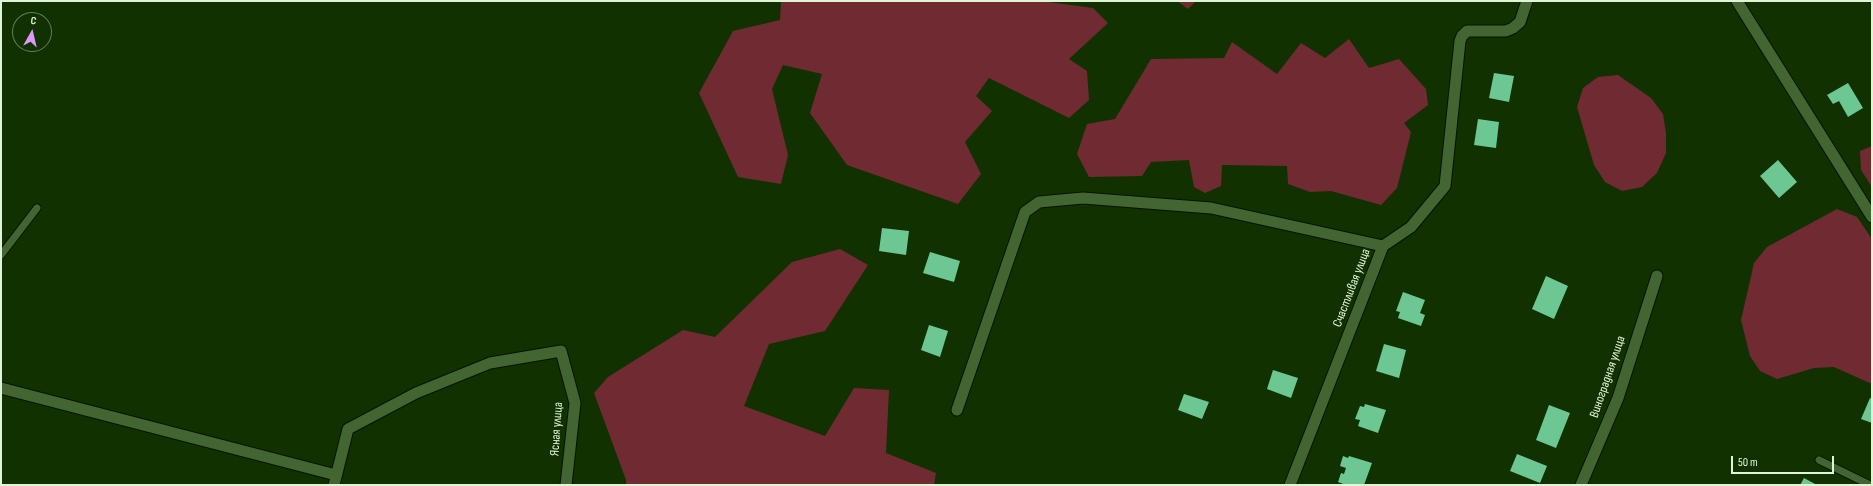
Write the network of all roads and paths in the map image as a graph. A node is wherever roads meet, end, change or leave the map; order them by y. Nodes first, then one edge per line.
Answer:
1 (1527, 1) edge
2 (1737, 1) edge
3 (37, 208) dead end
4 (1872, 217) edge
5 (1383, 246) junction
6 (1, 255) edge
7 (1657, 276) dead end
8 (1, 388) edge
9 (957, 410) dead end
10 (1818, 460) dead end
11 (335, 480) edge
12 (566, 485) edge
13 (1290, 485) edge
14 (1581, 485) edge
15 (1870, 485) edge

1 - 5 street, Счастливая улица
2 - 4 street
3 - 6 lane
5 - 9 street
5 - 13 street, Счастливая улица
7 - 14 street, Виноградная улица
8 - 11 street
10 - 15 lane
11 - 12 street, Ясная улица

